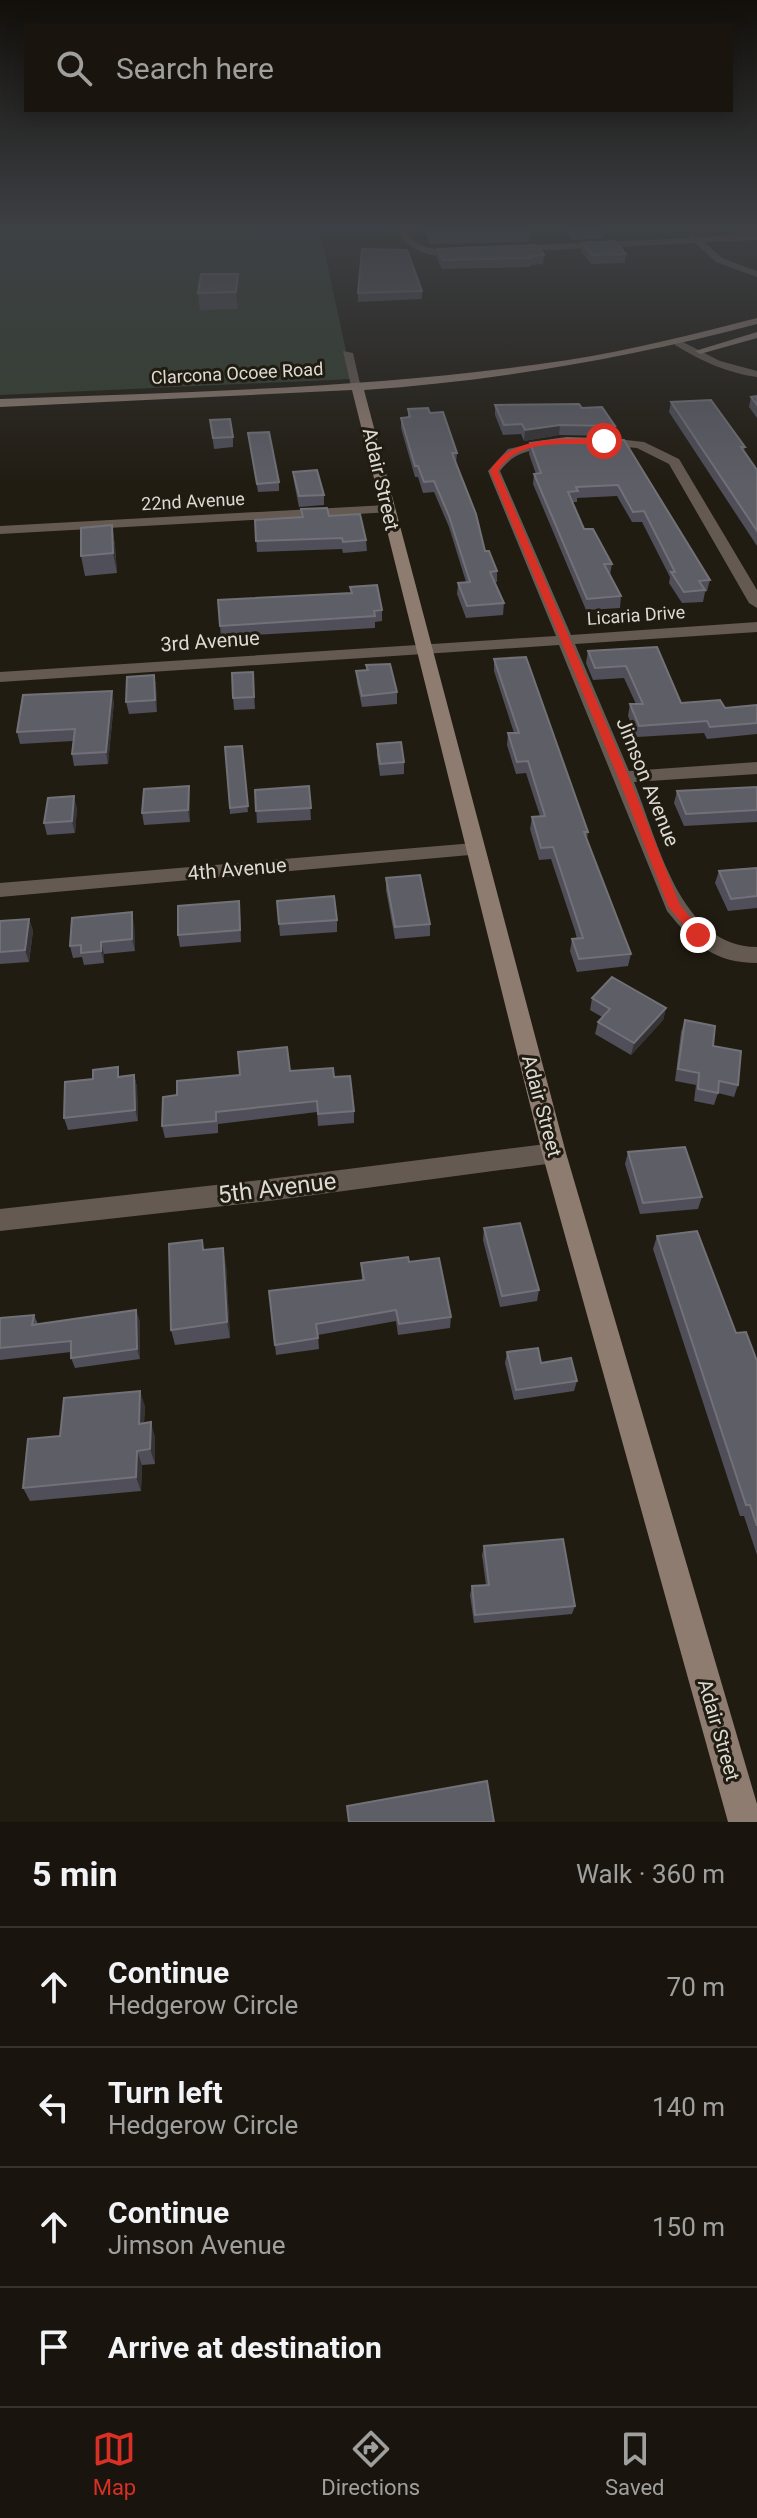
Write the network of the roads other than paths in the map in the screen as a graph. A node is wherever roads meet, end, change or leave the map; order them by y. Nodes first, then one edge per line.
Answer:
1 (757, 321) edge
2 (757, 335) edge
3 (684, 350) junction
4 (347, 353) dead end
5 (757, 374) edge
6 (515, 384) dead end
7 (360, 391) junction
8 (0, 405) edge
9 (0, 414) edge
10 (387, 509) junction
11 (0, 530) edge
12 (757, 603) edge
13 (757, 627) edge
14 (564, 640) junction
15 (423, 649) junction
16 (0, 677) edge
17 (757, 768) edge
18 (623, 777) junction
19 (474, 849) junction
20 (0, 890) edge
21 (757, 955) edge
22 (554, 1153) junction
23 (0, 1220) edge
24 (745, 1822) edge

1 - 3 street, Clarcona Ocoee Road
2 - 3 street, Clarcona Ocoee Road
3 - 5 street
3 - 7 street, Clarcona Ocoee Road
4 - 7 street
6 - 7 street, Clarcona Ocoee Road
7 - 8 street, Clarcona Ocoee Road
7 - 9 street, Clarcona Ocoee Road
7 - 10 street, Adair Street
10 - 11 street, 22nd Avenue
10 - 15 street, Adair Street
12 - 14 street, Jimson Avenue
13 - 14 street, Licaria Drive
14 - 15 street, Licaria Drive
14 - 18 street, Jimson Avenue
15 - 16 street, 3rd Avenue
15 - 19 street, Adair Street
17 - 18 street
18 - 21 street, Jimson Avenue
19 - 20 street, 4th Avenue
19 - 22 street, Adair Street
22 - 23 street, 5th Avenue
22 - 24 street, Adair Street

